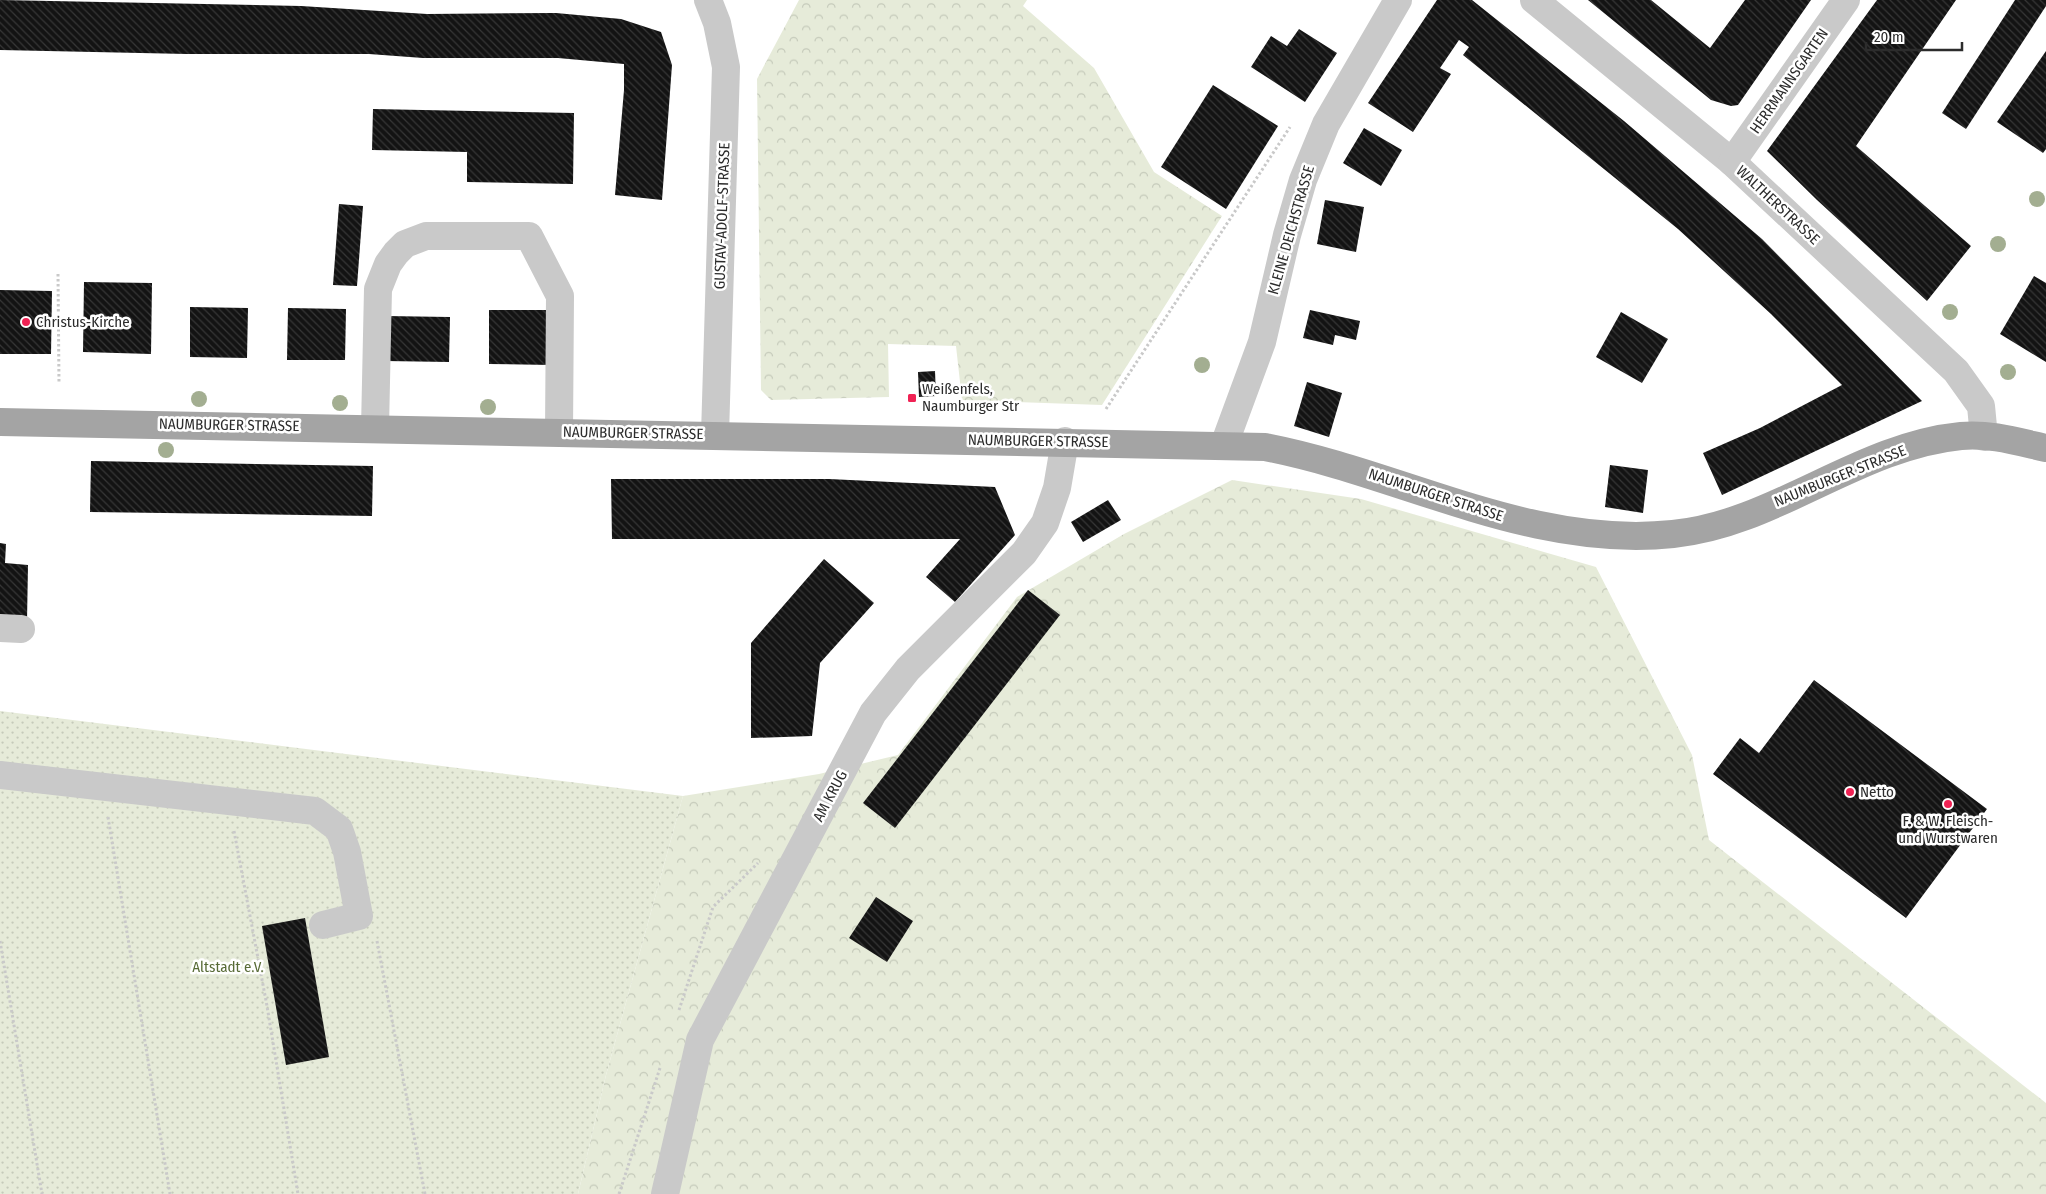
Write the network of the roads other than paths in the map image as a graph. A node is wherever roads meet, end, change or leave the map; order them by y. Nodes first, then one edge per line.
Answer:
1 (708, 0) edge
2 (1398, 0) edge
3 (1534, 0) edge
4 (1846, 0) edge
5 (1732, 162) junction
6 (0, 422) edge
7 (375, 428) junction
8 (559, 432) junction
9 (715, 435) junction
10 (1984, 437) junction
11 (1066, 441) junction
12 (1224, 445) junction
13 (2046, 448) edge
14 (0, 775) edge
15 (323, 925) dead end
16 (665, 1194) edge

1 - 9 street, GUSTAV-ADOLF-STRASSE
2 - 12 street, KLEINE DEICHSTRASSE
3 - 5 street, WALTHERSTRASSE
4 - 5 street, HERRMANNSGARTEN
5 - 10 street, WALTHERSTRASSE
6 - 7 main road, NAUMBURGER STRASSE
7 - 8 main road, NAUMBURGER STRASSE
7 - 8 street
8 - 9 main road, NAUMBURGER STRASSE
9 - 11 main road, NAUMBURGER STRASSE
10 - 12 main road, NAUMBURGER STRASSE
10 - 13 main road, NAUMBURGER STRASSE
11 - 12 main road, NAUMBURGER STRASSE
11 - 16 street, AM KRUG
14 - 15 street

